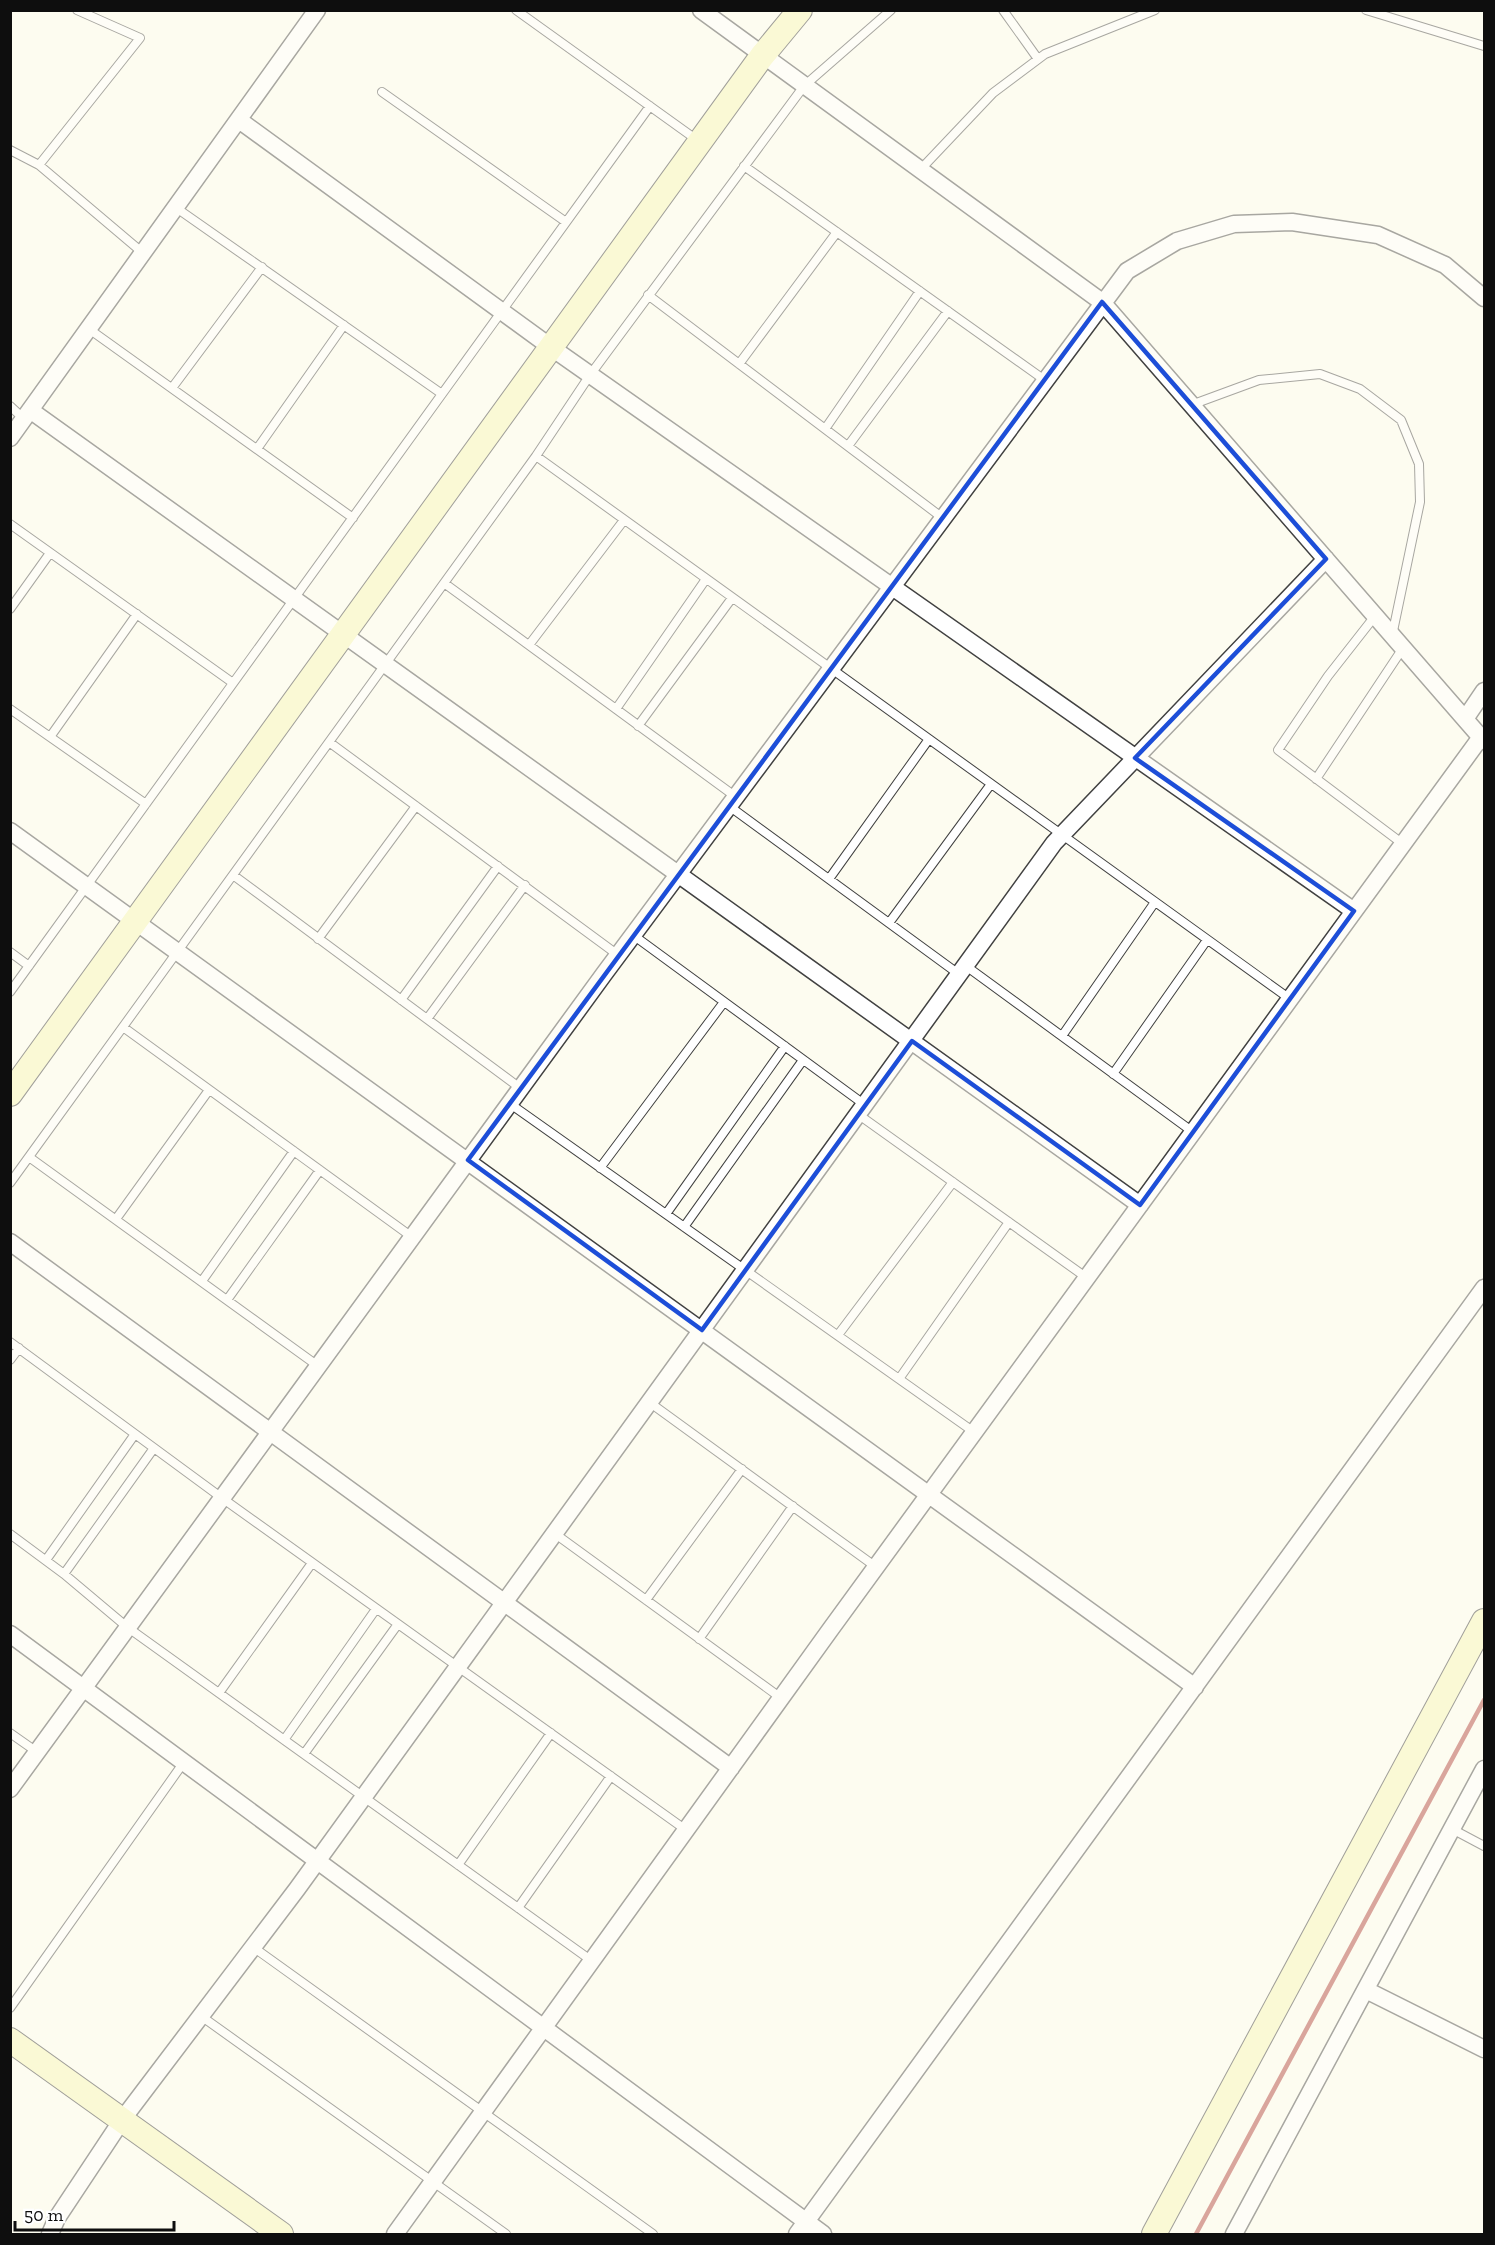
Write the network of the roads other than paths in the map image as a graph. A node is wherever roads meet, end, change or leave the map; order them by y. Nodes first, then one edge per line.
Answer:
1 (77, 10) edge
2 (317, 10) edge
3 (516, 10) edge
4 (701, 10) edge
5 (800, 10) edge
6 (891, 10) edge
7 (1003, 10) edge
8 (1155, 10) edge
9 (1366, 10) edge
10 (1485, 46) edge
11 (762, 56) junction
12 (1038, 59) junction
13 (804, 86) junction
14 (382, 92) dead end
15 (650, 106) junction
16 (238, 120) junction
17 (700, 142) junction
18 (10, 150) edge
19 (39, 165) junction
20 (744, 166) junction
21 (920, 170) junction
22 (176, 207) junction
23 (566, 222) junction
24 (837, 232) junction
25 (143, 252) junction
26 (262, 267) junction
27 (920, 291) junction
28 (648, 295) junction
29 (1485, 298) edge
30 (1102, 302) junction
31 (948, 311) junction
32 (502, 312) junction
33 (344, 326) junction
34 (89, 329) junction
35 (552, 348) junction
36 (740, 364) junction
37 (590, 375) junction
38 (1046, 381) junction
39 (172, 388) junction
40 (442, 394) junction
41 (1191, 405) junction
42 (10, 406) edge
43 (27, 414) junction
44 (825, 429) junction
45 (10, 438) edge
46 (848, 446) junction
47 (257, 449) junction
48 (536, 456) junction
49 (353, 518) junction
50 (944, 519) junction
51 (624, 520) junction
52 (10, 524) edge
53 (50, 552) junction
54 (1326, 559) junction
55 (706, 579) junction
56 (444, 583) junction
57 (893, 588) junction
58 (294, 598) junction
59 (732, 598) junction
60 (10, 609) edge
61 (136, 614) junction
62 (1375, 616) junction
63 (345, 634) junction
64 (1397, 642) junction
65 (529, 645) junction
66 (386, 663) junction
67 (832, 669) junction
68 (233, 683) junction
69 (1485, 691) edge
70 (10, 709) edge
71 (616, 709) junction
72 (1465, 719) junction
73 (638, 726) junction
74 (50, 737) junction
75 (1483, 739) edge
76 (929, 740) junction
77 (329, 742) junction
78 (1135, 758) junction
79 (1316, 779) junction
80 (991, 784) junction
81 (733, 802) junction
82 (146, 804) junction
83 (416, 806) junction
84 (10, 831) edge
85 (1062, 835) junction
86 (1403, 844) junction
87 (498, 866) junction
88 (679, 874) junction
89 (233, 875) junction
90 (829, 879) junction
91 (88, 885) junction
92 (525, 885) junction
93 (1155, 902) junction
94 (1354, 911) junction
95 (137, 921) junction
96 (889, 923) junction
97 (633, 935) junction
98 (318, 939) junction
99 (1207, 939) junction
100 (178, 950) junction
101 (10, 952) edge
102 (618, 955) junction
103 (29, 966) junction
104 (963, 970) junction
105 (10, 992) edge
106 (1290, 999) junction
107 (401, 1000) junction
108 (724, 1002) junction
109 (427, 1019) junction
110 (123, 1027) junction
111 (1062, 1036) junction
112 (912, 1041) junction
113 (785, 1046) junction
114 (803, 1060) junction
115 (1113, 1074) junction
116 (520, 1089) junction
117 (209, 1090) junction
118 (10, 1094) edge
119 (509, 1103) junction
120 (862, 1110) junction
121 (1193, 1132) junction
122 (294, 1151) junction
123 (29, 1157) junction
124 (468, 1160) junction
125 (600, 1168) junction
126 (320, 1170) junction
127 (10, 1182) edge
128 (953, 1182) junction
129 (1140, 1205) junction
130 (666, 1214) junction
131 (116, 1219) junction
132 (1009, 1222) junction
133 (684, 1227) junction
134 (412, 1237) junction
135 (10, 1242) edge
136 (746, 1270) junction
137 (1087, 1278) junction
138 (201, 1281) junction
139 (1485, 1288) edge
140 (227, 1300) junction
141 (702, 1330) junction
142 (837, 1335) junction
143 (10, 1342) edge
144 (19, 1348) junction
145 (10, 1360) edge
146 (318, 1366) junction
147 (899, 1379) junction
148 (649, 1401) junction
149 (270, 1432) junction
150 (974, 1432) junction
151 (135, 1434) junction
152 (154, 1448) junction
153 (742, 1469) junction
154 (929, 1494) junction
155 (222, 1498) junction
156 (793, 1506) junction
157 (553, 1533) junction
158 (10, 1534) edge
159 (46, 1560) junction
160 (312, 1563) junction
161 (876, 1567) junction
162 (64, 1574) junction
163 (646, 1600) junction
164 (503, 1602) junction
165 (376, 1609) junction
166 (1485, 1622) edge
167 (398, 1624) junction
168 (127, 1627) junction
169 (10, 1634) edge
170 (699, 1640) junction
171 (457, 1666) junction
172 (84, 1687) junction
173 (1195, 1687) junction
174 (219, 1693) junction
175 (781, 1698) junction
176 (10, 1733) edge
177 (551, 1733) junction
178 (284, 1740) junction
179 (37, 1752) junction
180 (304, 1754) junction
181 (184, 1762) junction
182 (730, 1768) junction
183 (1485, 1769) edge
184 (611, 1776) junction
185 (10, 1789) edge
186 (363, 1797) junction
187 (1452, 1829) junction
188 (686, 1830) junction
189 (1485, 1846) edge
190 (317, 1861) junction
191 (458, 1865) junction
192 (518, 1908) junction
193 (253, 1947) junction
194 (592, 1961) junction
195 (1365, 1990) junction
196 (10, 2008) edge
197 (201, 2016) junction
198 (544, 2027) junction
199 (10, 2040) edge
200 (1485, 2049) edge
201 (483, 2112) junction
202 (122, 2120) junction
203 (433, 2182) junction
204 (802, 2228) edge
205 (52, 2234) edge
206 (281, 2235) edge
207 (395, 2235) edge
208 (506, 2235) edge
209 (653, 2235) edge
210 (823, 2235) edge
211 (1154, 2235) edge
212 (1234, 2235) edge

1 - 19 lane
2 - 16 street
3 - 15 lane
4 - 11 street
5 - 11 street
6 - 13 lane
7 - 12 lane
8 - 12 lane
9 - 10 lane
11 - 13 street
11 - 17 street
12 - 21 lane
13 - 20 lane
13 - 21 street
14 - 23 lane
15 - 17 lane
15 - 23 lane
16 - 22 street
16 - 32 street
17 - 35 street
18 - 19 lane
19 - 25 lane
20 - 24 lane
20 - 28 lane
21 - 30 street
22 - 25 street
22 - 26 lane
23 - 32 lane
24 - 27 lane
24 - 36 lane
25 - 34 street
26 - 33 lane
26 - 39 lane
27 - 31 lane
27 - 44 lane
28 - 36 lane
28 - 37 lane
29 - 30 street
30 - 38 street
30 - 41 street
31 - 38 lane
31 - 46 lane
32 - 35 street
32 - 40 lane
33 - 40 lane
33 - 47 lane
34 - 39 lane
34 - 43 street
35 - 37 street
35 - 63 street
36 - 44 lane
37 - 48 lane
37 - 57 street
38 - 50 street
39 - 47 lane
40 - 49 lane
41 - 54 street
41 - 64 lane
42 - 43 lane
43 - 45 street
43 - 58 street
44 - 46 lane
46 - 50 lane
47 - 49 lane
48 - 51 lane
48 - 56 lane
49 - 58 lane
50 - 57 street
51 - 55 lane
51 - 65 lane
52 - 53 lane
53 - 60 lane
53 - 61 lane
54 - 62 street
54 - 78 street
55 - 59 lane
55 - 71 lane
56 - 65 lane
56 - 66 lane
57 - 67 street
57 - 78 street
58 - 63 street
58 - 68 lane
59 - 67 lane
59 - 73 lane
61 - 68 lane
61 - 74 lane
62 - 64 street
62 - 79 lane
63 - 66 street
63 - 95 street
64 - 72 street
64 - 79 lane
65 - 71 lane
66 - 77 lane
66 - 88 street
67 - 76 lane
67 - 81 street
68 - 82 lane
69 - 72 street
70 - 74 lane
71 - 73 lane
72 - 75 street
73 - 81 lane
74 - 82 lane
75 - 86 street
76 - 80 lane
76 - 90 lane
77 - 83 lane
77 - 89 lane
78 - 85 street
78 - 94 street
79 - 86 lane
80 - 85 lane
80 - 96 lane
81 - 88 street
81 - 90 lane
82 - 91 lane
83 - 87 lane
83 - 98 lane
84 - 91 street
85 - 93 lane
85 - 104 street
86 - 94 street
87 - 92 lane
87 - 107 lane
88 - 97 street
88 - 112 street
89 - 98 lane
89 - 100 lane
90 - 96 lane
91 - 95 street
91 - 103 lane
92 - 102 lane
92 - 109 lane
93 - 99 lane
93 - 111 lane
94 - 106 street
95 - 100 street
95 - 118 street
96 - 104 lane
97 - 102 street
97 - 108 lane
98 - 107 lane
99 - 106 lane
99 - 115 lane
100 - 110 lane
100 - 124 street
101 - 103 lane
102 - 116 street
103 - 105 lane
104 - 111 lane
104 - 112 street
106 - 121 street
107 - 109 lane
108 - 113 lane
108 - 125 lane
109 - 116 lane
110 - 117 lane
110 - 123 lane
111 - 115 lane
112 - 120 street
112 - 129 street
113 - 114 lane
113 - 130 lane
114 - 120 lane
114 - 133 lane
115 - 121 lane
116 - 119 street
117 - 122 lane
117 - 131 lane
119 - 124 street
119 - 125 lane
120 - 128 lane
120 - 136 street
121 - 129 street
122 - 126 lane
122 - 138 lane
123 - 127 lane
123 - 131 lane
124 - 134 street
124 - 141 street
125 - 130 lane
126 - 134 lane
126 - 140 lane
128 - 132 lane
128 - 142 lane
129 - 137 street
130 - 133 lane
131 - 138 lane
132 - 137 lane
132 - 147 lane
133 - 136 lane
134 - 146 street
135 - 149 street
136 - 141 street
136 - 142 lane
137 - 150 street
138 - 140 lane
139 - 173 street
140 - 146 lane
141 - 148 street
141 - 154 street
142 - 147 lane
143 - 144 lane
144 - 145 lane
144 - 151 lane
146 - 149 street
147 - 150 lane
148 - 153 lane
148 - 157 street
149 - 155 street
149 - 164 street
150 - 154 street
151 - 152 lane
151 - 159 lane
152 - 155 lane
152 - 162 lane
153 - 156 lane
153 - 163 lane
154 - 161 street
154 - 173 street
155 - 160 lane
155 - 168 street
156 - 161 lane
156 - 170 lane
157 - 163 lane
157 - 164 street
158 - 159 lane
159 - 162 lane
160 - 165 lane
160 - 174 lane
161 - 175 street
162 - 168 lane
163 - 170 lane
164 - 171 street
164 - 182 street
165 - 167 lane
165 - 178 lane
166 - 211 street
167 - 171 lane
167 - 180 lane
168 - 172 street
168 - 174 lane
169 - 172 street
170 - 175 lane
171 - 177 lane
171 - 186 street
172 - 179 street
172 - 181 street
173 - 204 street
174 - 178 lane
175 - 182 street
176 - 179 lane
177 - 184 lane
177 - 191 lane
178 - 180 lane
179 - 185 street
180 - 186 lane
181 - 190 street
181 - 196 lane
182 - 188 street
183 - 187 street
184 - 188 lane
184 - 192 lane
186 - 190 street
186 - 191 lane
187 - 189 lane
187 - 195 street
188 - 194 street
190 - 193 street
190 - 198 street
191 - 192 lane
192 - 194 lane
193 - 197 street
193 - 201 lane
194 - 198 street
195 - 200 street
195 - 212 street
197 - 202 street
197 - 203 lane
198 - 201 street
198 - 204 street
199 - 202 street
201 - 203 street
201 - 209 lane
202 - 205 street
202 - 206 street
203 - 207 street
203 - 208 lane
204 - 210 street

